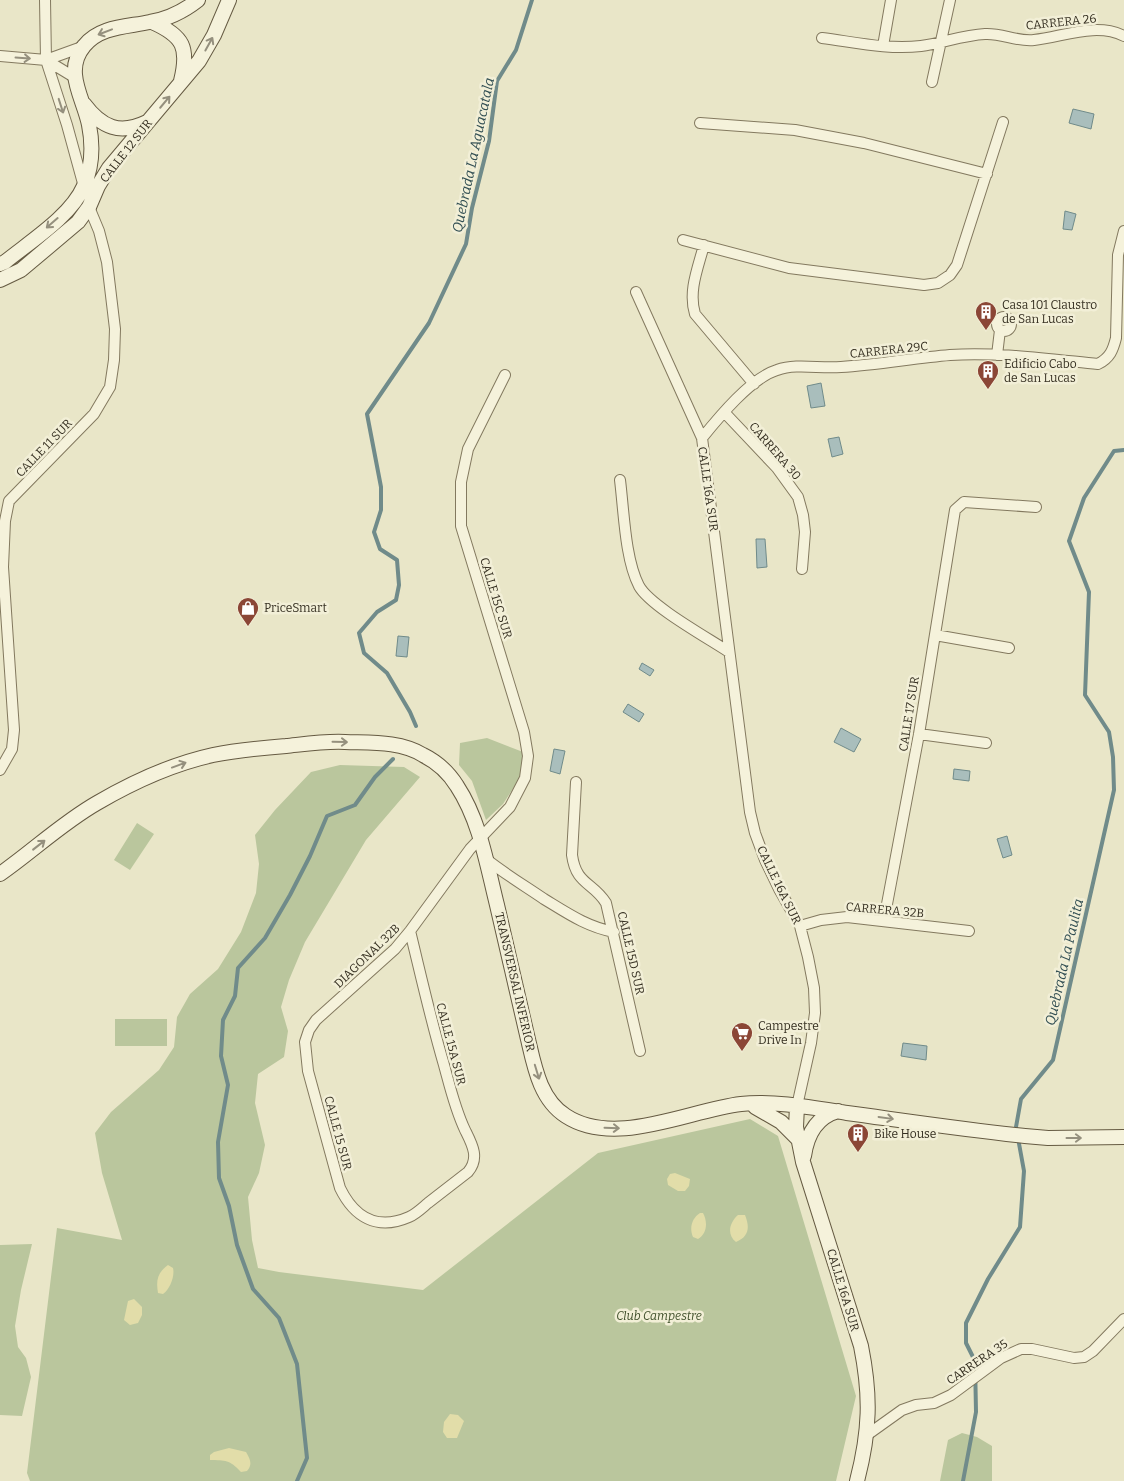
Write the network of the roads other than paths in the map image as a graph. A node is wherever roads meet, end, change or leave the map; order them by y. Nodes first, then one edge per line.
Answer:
1 (45, 0) edge
2 (198, 0) edge
3 (229, 0) edge
4 (891, 0) edge
5 (950, 0) edge
6 (152, 22) junction
7 (1124, 36) edge
8 (822, 38) dead end
9 (940, 42) junction
10 (883, 46) junction
11 (82, 47) junction
12 (0, 56) edge
13 (46, 60) junction
14 (74, 77) junction
15 (932, 82) dead end
16 (181, 83) junction
17 (81, 100) junction
18 (149, 121) junction
19 (700, 122) dead end
20 (1004, 122) dead end
21 (987, 174) junction
22 (84, 187) junction
23 (89, 207) junction
24 (1124, 231) edge
25 (683, 240) dead end
26 (704, 245) junction
27 (0, 264) edge
28 (0, 280) edge
29 (636, 292) dead end
30 (1000, 330) dead end
31 (997, 355) junction
32 (506, 375) dead end
33 (754, 384) junction
34 (724, 412) junction
35 (702, 438) junction
36 (620, 480) dead end
37 (1036, 507) dead end
38 (802, 569) dead end
39 (727, 633) junction
40 (935, 635) junction
41 (711, 640) junction
42 (1009, 648) dead end
43 (729, 652) junction
44 (919, 734) junction
45 (986, 743) dead end
46 (0, 770) edge
47 (576, 782) dead end
48 (474, 820) junction
49 (493, 823) junction
50 (480, 838) junction
51 (486, 859) junction
52 (0, 874) edge
53 (513, 879) junction
54 (492, 883) junction
55 (884, 920) junction
56 (800, 926) junction
57 (410, 931) junction
58 (969, 931) dead end
59 (614, 932) junction
60 (305, 1042) joint
61 (640, 1051) dead end
62 (746, 1103) junction
63 (797, 1106) junction
64 (838, 1112) junction
65 (1124, 1138) edge
66 (798, 1139) junction
67 (804, 1162) junction
68 (369, 1220) joint
69 (1124, 1319) edge
70 (867, 1435) junction
71 (857, 1481) edge

1 - 13 street
2 - 6 main road
16 -> 3 main road, CALLE 12 SUR
4 - 10 street
5 - 9 street
6 -> 11 main road
6 - 16 main road
7 - 9 street, CARRERA 26
8 - 10 street, CARRERA 26
9 - 10 street, CARRERA 26
9 - 15 street
11 - 13 street
11 - 14 main road
12 -> 13 street
13 - 14 street
13 -> 22 street
14 - 17 main road, CALLE 12 SUR
18 -> 16 main road, CALLE 12 SUR
17 - 18 main road
17 - 22 main road, CALLE 12 SUR
18 - 23 main road, CALLE 12 SUR
19 - 21 street
20 - 21 street
21 - 26 street
22 -> 27 main road, CALLE 12 SUR
23 - 28 main road, CALLE 12 SUR
23 - 46 street, CALLE 11 SUR
24 - 31 street, CARRERA 29C
25 - 26 street
26 - 33 street
29 - 35 street, CALLE 16A SUR
30 - 31 street
31 - 33 street, CARRERA 29C
32 - 49 street, CALLE 15C SUR
33 - 34 street, CARRERA 29C
34 - 35 street, CARRERA 29C
34 - 38 street, CARRERA 30
35 - 39 street, CALLE 16A SUR
36 - 41 street
37 - 40 street, CALLE 17 SUR
39 - 41 street
39 - 43 street, CALLE 16A SUR
40 - 42 street
40 - 44 street, CALLE 17 SUR
41 - 43 street
43 - 56 street, CALLE 16A SUR
44 - 45 street
44 - 55 street, CALLE 17 SUR
47 - 59 street, CALLE 15D SUR
48 - 49 street
48 - 50 main road, TRANSVERSAL INFERIOR
52 -> 48 main road, TRANSVERSAL INFERIOR
49 - 50 street, CALLE 15C SUR
50 - 51 main road, TRANSVERSAL INFERIOR
50 - 57 street, DIAGONAL 32B
51 - 53 street
51 - 54 main road, TRANSVERSAL INFERIOR
53 - 54 street
53 - 59 street
54 -> 62 main road, TRANSVERSAL INFERIOR
55 - 56 street, CARRERA 32B
55 - 58 street, CARRERA 32B
56 - 63 street, CALLE 16A SUR
57 - 60 street, DIAGONAL 32B
57 - 68 street, CALLE 15A SUR
59 - 61 street, CALLE 15D SUR
60 - 68 street, CALLE 15 SUR
62 - 63 main road, TRANSVERSAL INFERIOR
62 - 66 main road
63 - 64 main road, TRANSVERSAL INFERIOR
63 - 66 main road, CALLE 16A SUR
64 -> 65 main road, TRANSVERSAL INFERIOR
64 - 67 main road
66 - 67 main road, CALLE 16A SUR
67 - 70 main road, CALLE 16A SUR
69 - 70 street, CARRERA 35
70 - 71 main road, CALLE 16A SUR

